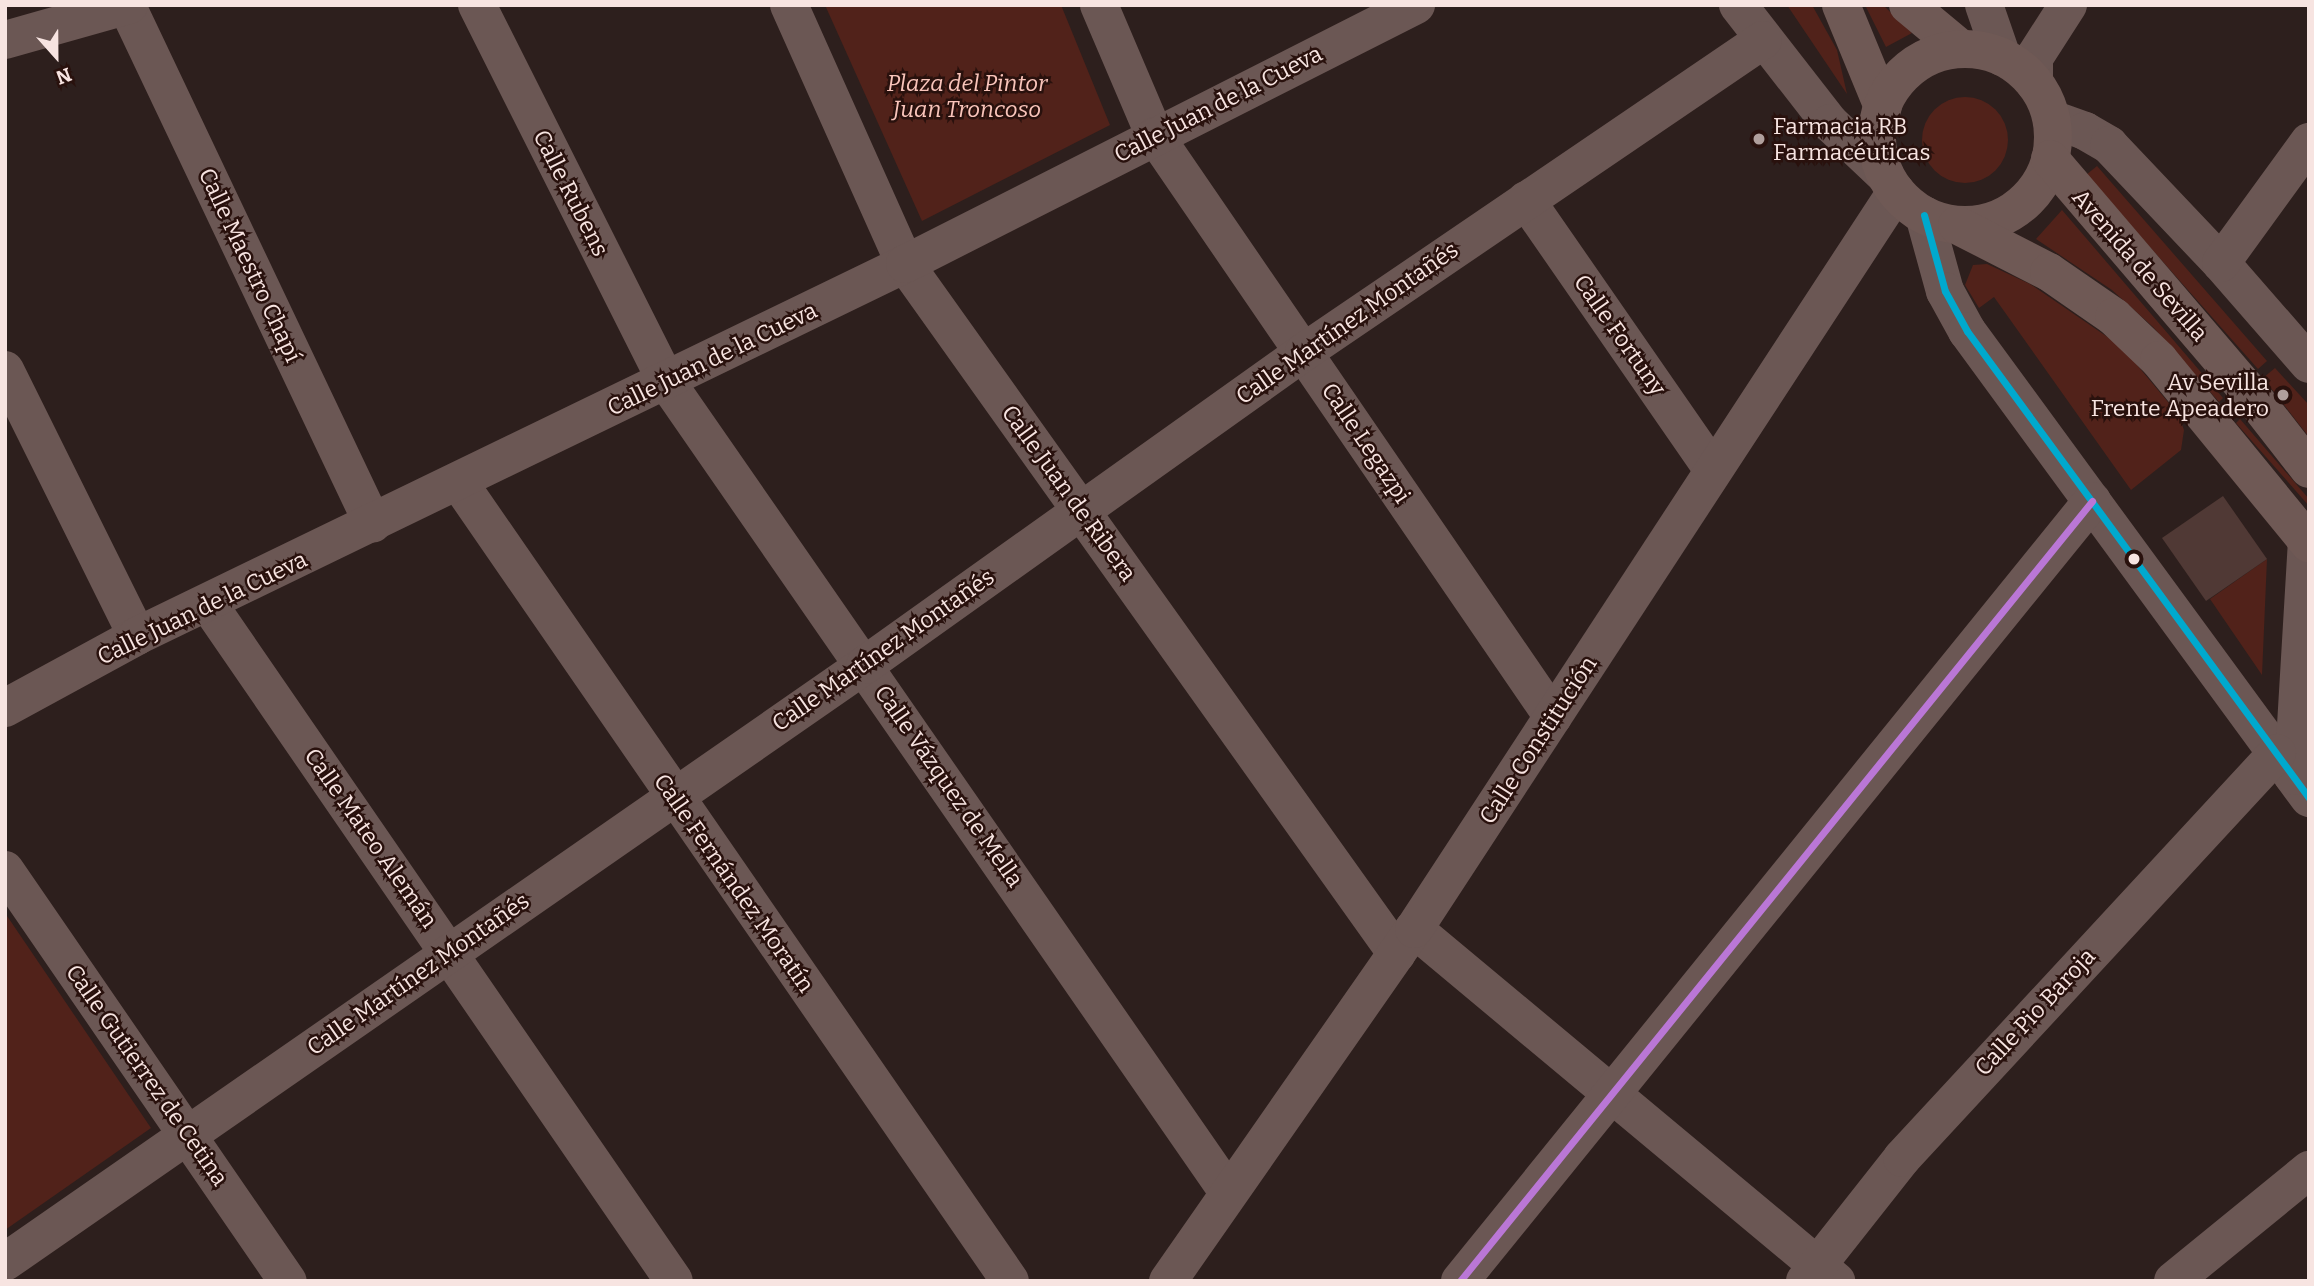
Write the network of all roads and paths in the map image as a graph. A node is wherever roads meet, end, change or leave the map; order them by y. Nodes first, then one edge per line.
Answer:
1 (477, 5) edge
2 (789, 5) edge
3 (1099, 5) edge
4 (1416, 5) edge
5 (1738, 5) edge
6 (1841, 5) edge
7 (1908, 5) edge
8 (1984, 5) edge
9 (2068, 5) edge
10 (128, 6) edge
11 (5, 40) edge
12 (1763, 40) junction
13 (1961, 49) junction
14 (2002, 57) junction
15 (2034, 82) junction
16 (1883, 107) junction
17 (2052, 119) junction
18 (1155, 136) junction
19 (2309, 142) edge
20 (2050, 159) junction
21 (1526, 200) junction
22 (1916, 202) junction
23 (2221, 263) junction
24 (905, 264) junction
25 (1304, 352) junction
26 (2309, 364) edge
27 (5, 370) edge
28 (666, 381) junction
29 (2309, 469) edge
30 (1713, 470) junction
31 (460, 484) junction
32 (2092, 501) junction
33 (1081, 508) junction
34 (373, 524) junction
35 (2308, 542) edge
36 (209, 605) junction
37 (137, 636) junction
38 (865, 665) junction
39 (5, 708) edge
40 (1553, 717) junction
41 (2293, 776) edge
42 (673, 795) junction
43 (5, 870) edge
44 (1405, 942) junction
45 (450, 951) junction
46 (1615, 1093) junction
47 (189, 1135) junction
48 (2309, 1170) edge
49 (1228, 1192) junction
50 (5, 1262) edge
51 (1820, 1276) edge
52 (288, 1281) edge
53 (674, 1281) edge
54 (1010, 1281) edge
55 (1168, 1281) edge
56 (1460, 1281) edge
57 (2173, 1281) edge

1 - 28 street, Calle Rubens
2 - 24 street, Calle Juan de Ribera
3 - 18 street, Calle Legazpi
4 - 18 street, Calle Juan de la Cueva
5 - 12 street
6 - 16 main road
7 - 13 main road
8 - 14 street
9 - 15 street
10 - 11 street
10 - 34 street, Calle Maestro Chapí
12 - 21 street, Calle Martínez Montañés
12 - 22 street
13 - 14 main road
13 - 16 main road
14 - 15 main road
15 - 17 main road
16 - 22 main road
17 - 20 main road
17 - 23 street
18 - 24 street, Calle Juan de la Cueva
18 - 25 street, Calle Legazpi
19 - 23 street
20 - 22 main road
20 - 29 main road, Avenida de Sevilla
21 - 25 street, Calle Martínez Montañés
21 - 30 street, Calle Fortuny
22 - 30 street, Calle Constitución
22 - 32 street
22 - 35 main road
23 - 26 street
24 - 28 street, Calle Juan de la Cueva
24 - 33 street, Calle Juan de Ribera
25 - 33 street, Calle Martínez Montañés
25 - 40 street, Calle Legazpi
27 - 37 street
28 - 31 street, Calle Juan de la Cueva
28 - 38 street, Calle Vázquez de Mella
30 - 40 street, Calle Constitución
31 - 34 street, Calle Juan de la Cueva
31 - 42 street, Calle Fernández Moratín
32 - 41 street
32 - 46 street
33 - 38 street, Calle Martínez Montañés
33 - 44 street, Calle Juan de Ribera
34 - 36 street, Calle Juan de la Cueva
35 - 41 street
36 - 37 street, Calle Juan de la Cueva
36 - 45 street, Calle Mateo Alemán
37 - 39 street, Calle Juan de la Cueva
38 - 42 street, Calle Martínez Montañés
38 - 49 street, Calle Vázquez de Mella
40 - 44 street, Calle Constitución
41 - 51 street, Calle Pio Baroja
42 - 45 street, Calle Martínez Montañés
42 - 54 street, Calle Fernández Moratín
43 - 47 street, Calle Gutierrez de Cetina
44 - 46 street, Calle Juan de Ribera
44 - 49 street, Calle Constitución
45 - 47 street, Calle Martínez Montañés
45 - 53 street, Calle Mateo Alemán
46 - 51 street, Calle Juan de Ribera
46 - 56 street
47 - 50 street, Calle Martínez Montañés
47 - 52 street, Calle Gutierrez de Cetina
48 - 57 street
49 - 55 street, Calle Constitución

